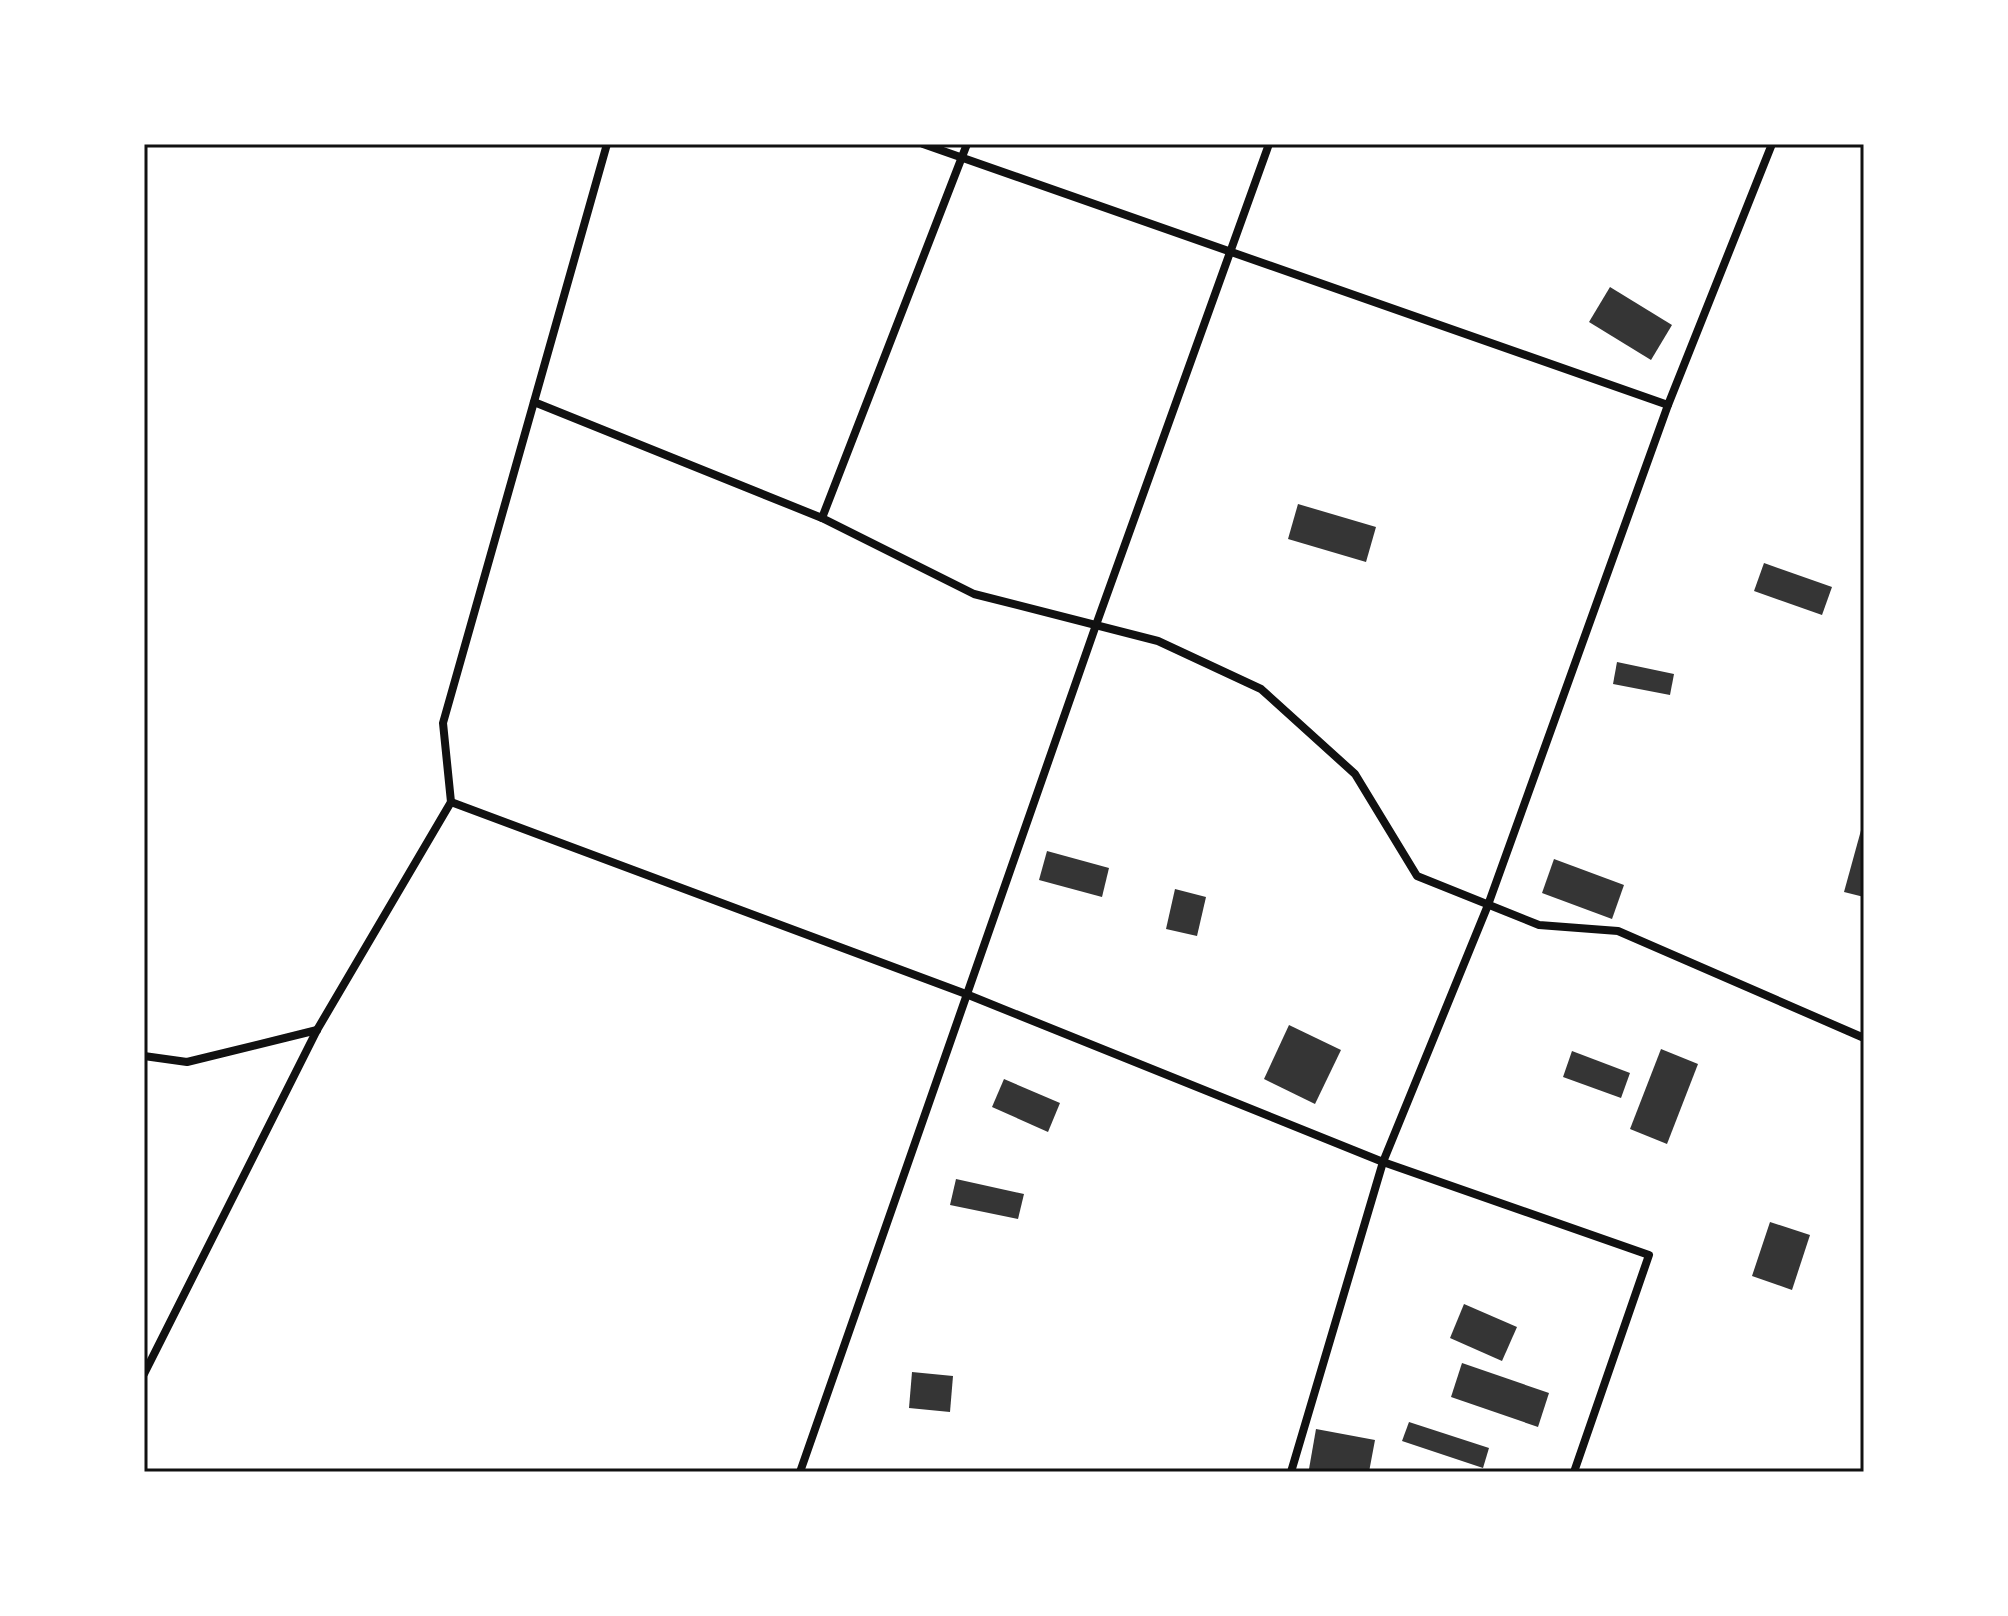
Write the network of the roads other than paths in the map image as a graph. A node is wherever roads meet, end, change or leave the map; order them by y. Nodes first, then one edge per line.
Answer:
1 (607, 144) edge
2 (923, 144) edge
3 (967, 144) edge
4 (1269, 144) edge
5 (1772, 144) edge
6 (962, 157) junction
7 (1232, 252) junction
8 (534, 402) junction
9 (1668, 405) junction
10 (822, 518) junction
11 (1096, 625) junction
12 (451, 802) junction
13 (1488, 905) junction
14 (966, 994) junction
15 (317, 1030) junction
16 (1864, 1038) edge
17 (144, 1056) edge
18 (1383, 1162) junction
19 (144, 1374) edge
20 (800, 1472) edge
21 (1291, 1472) edge
22 (1574, 1472) edge

1 - 8 street
2 - 6 street
3 - 6 street
4 - 7 street
5 - 9 street
6 - 7 street
6 - 10 street
7 - 9 street
7 - 11 street
8 - 10 street
8 - 12 street
9 - 13 street
10 - 11 street
11 - 13 street
11 - 14 street
12 - 14 street
12 - 15 street
13 - 16 street
13 - 18 street
14 - 18 street
14 - 20 street
15 - 17 street
15 - 19 street
18 - 21 street
18 - 22 street

